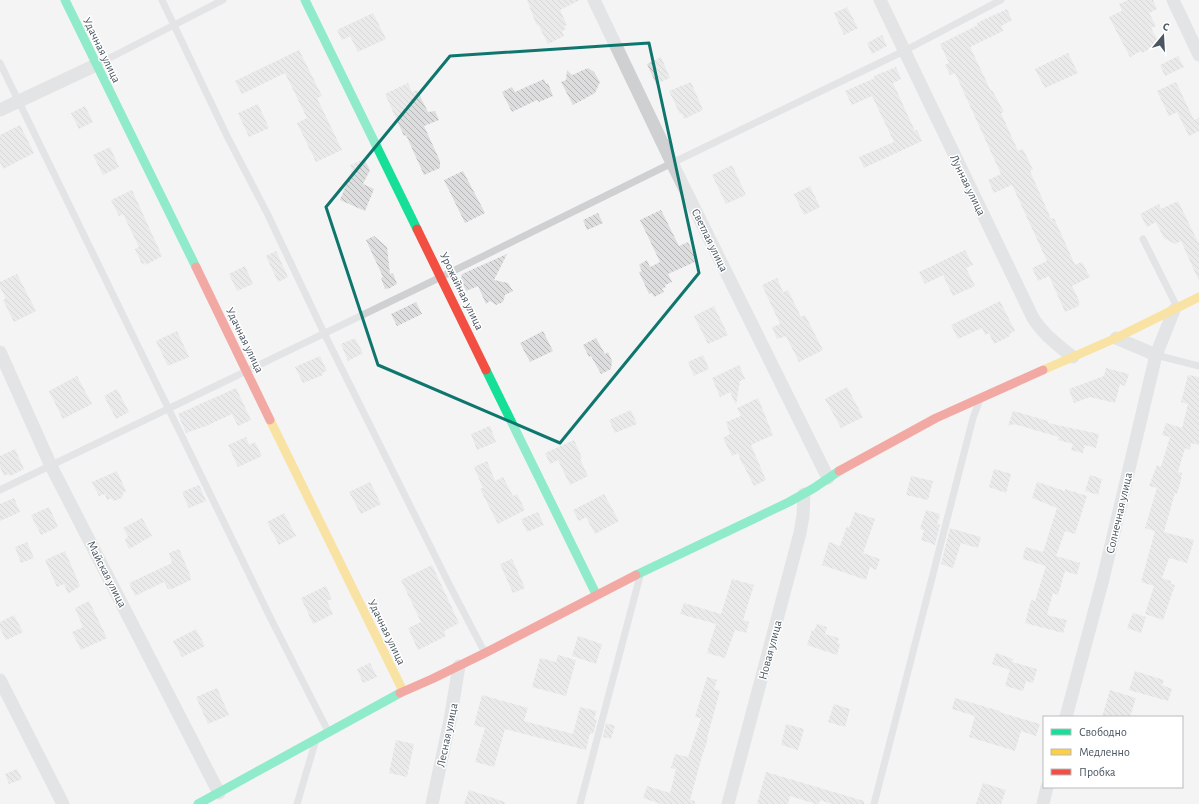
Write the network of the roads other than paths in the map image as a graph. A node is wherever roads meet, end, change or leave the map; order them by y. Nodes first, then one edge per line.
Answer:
1 (65, 0) edge
2 (162, 0) edge
3 (223, 0) edge
4 (305, 0) edge
5 (594, 0) edge
6 (880, 0) edge
7 (1000, 0) edge
8 (1173, 0) edge
9 (174, 24) junction
10 (904, 51) junction
11 (1199, 55) edge
12 (0, 63) edge
13 (96, 65) junction
14 (18, 101) junction
15 (0, 110) edge
16 (672, 163) junction
17 (1144, 239) dead end
18 (442, 277) junction
19 (1199, 297) edge
20 (1176, 309) junction
21 (324, 333) junction
22 (1116, 338) junction
23 (0, 352) edge
24 (1156, 355) junction
25 (1073, 357) junction
26 (1199, 366) edge
27 (246, 370) junction
28 (980, 399) junction
29 (168, 408) junction
30 (52, 466) junction
31 (828, 478) junction
32 (0, 490) edge
33 (804, 494) junction
34 (641, 572) junction
35 (596, 594) junction
36 (485, 653) junction
37 (459, 666) junction
38 (0, 680) edge
39 (403, 691) junction
40 (1066, 716) edge
41 (329, 733) junction
42 (316, 740) junction
43 (1047, 788) edge
44 (219, 793) junction
45 (62, 804) edge
46 (198, 804) edge
47 (297, 804) edge
48 (432, 804) edge
49 (580, 804) edge
50 (728, 804) edge
51 (874, 804) edge
52 (1043, 804) edge

1 - 13 street, Удачная улица
2 - 9 lane
3 - 9 lane
4 - 18 street, Урожайная улица
5 - 16 street, Светлая улица
6 - 10 street, Лунная улица
7 - 10 lane
8 - 11 street
9 - 13 lane
9 - 21 lane
10 - 16 lane
10 - 25 street, Лунная улица
12 - 14 lane
13 - 14 street
13 - 27 street, Удачная улица
14 - 15 street
14 - 29 lane
16 - 18 lane
16 - 31 street, Светлая улица
17 - 20 lane
18 - 21 lane
18 - 35 street, Урожайная улица
19 - 20 street
20 - 22 street
20 - 24 street, Солнечная улица
21 - 27 lane
21 - 36 lane
22 - 24 street
22 - 25 street
23 - 30 street, Майская улица
24 - 26 lane
24 - 40 street, Солнечная улица
25 - 28 street
27 - 29 lane
27 - 39 street, Удачная улица
28 - 31 street
28 - 51 lane
29 - 30 lane
29 - 41 lane
30 - 32 lane
30 - 44 street, Майская улица
31 - 33 street
33 - 34 street
33 - 50 street, Новая улица
34 - 35 street
34 - 49 lane
35 - 36 street
36 - 37 street
37 - 39 street
37 - 48 street, Лесная улица
38 - 45 street
39 - 41 street
41 - 42 street
42 - 44 street
42 - 47 lane
43 - 52 street
44 - 46 street

